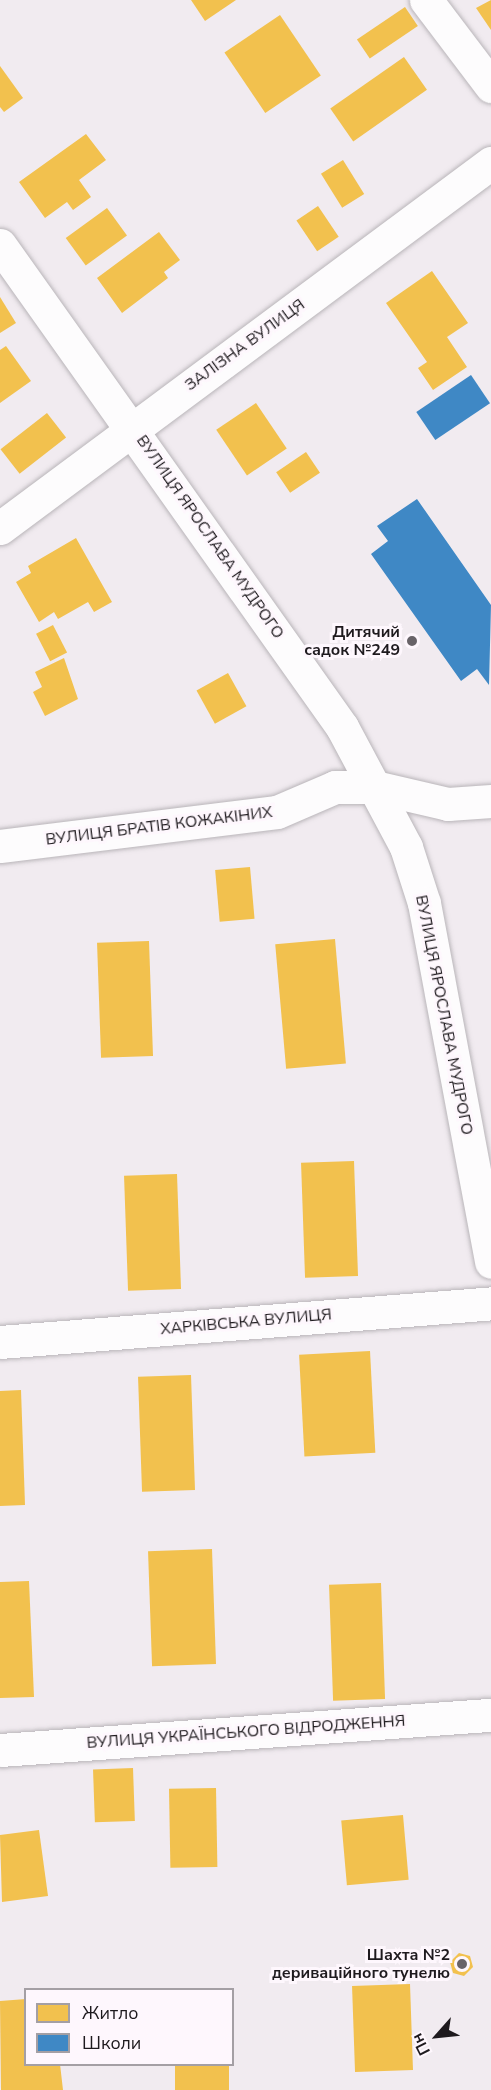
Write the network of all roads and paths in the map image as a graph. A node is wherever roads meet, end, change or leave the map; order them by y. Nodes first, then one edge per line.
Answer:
1 (426, 0) edge
2 (491, 86) edge
3 (491, 163) edge
4 (0, 245) edge
5 (133, 427) junction
6 (0, 528) edge
7 (375, 787) junction
8 (491, 801) edge
9 (0, 846) edge
10 (491, 1262) edge
11 (491, 1303) edge
12 (0, 1342) edge
13 (491, 1715) edge
14 (0, 1750) edge

1 - 2 street
3 - 5 street, ЗАЛІЗНА ВУЛИЦЯ
4 - 5 street, ВУЛИЦЯ ЯРОСЛАВА МУДРОГО
5 - 6 street, ЗАЛІЗНА ВУЛИЦЯ
5 - 7 street, ВУЛИЦЯ ЯРОСЛАВА МУДРОГО
7 - 8 street, ВУЛИЦЯ БРАТІВ КОЖАКІНИХ
7 - 9 street, ВУЛИЦЯ БРАТІВ КОЖАКІНИХ
7 - 10 street, ВУЛИЦЯ ЯРОСЛАВА МУДРОГО
11 - 12 street, ХАРКІВСЬКА ВУЛИЦЯ
13 - 14 street, ВУЛИЦЯ УКРАЇНСЬКОГО ВІДРОДЖЕННЯ

